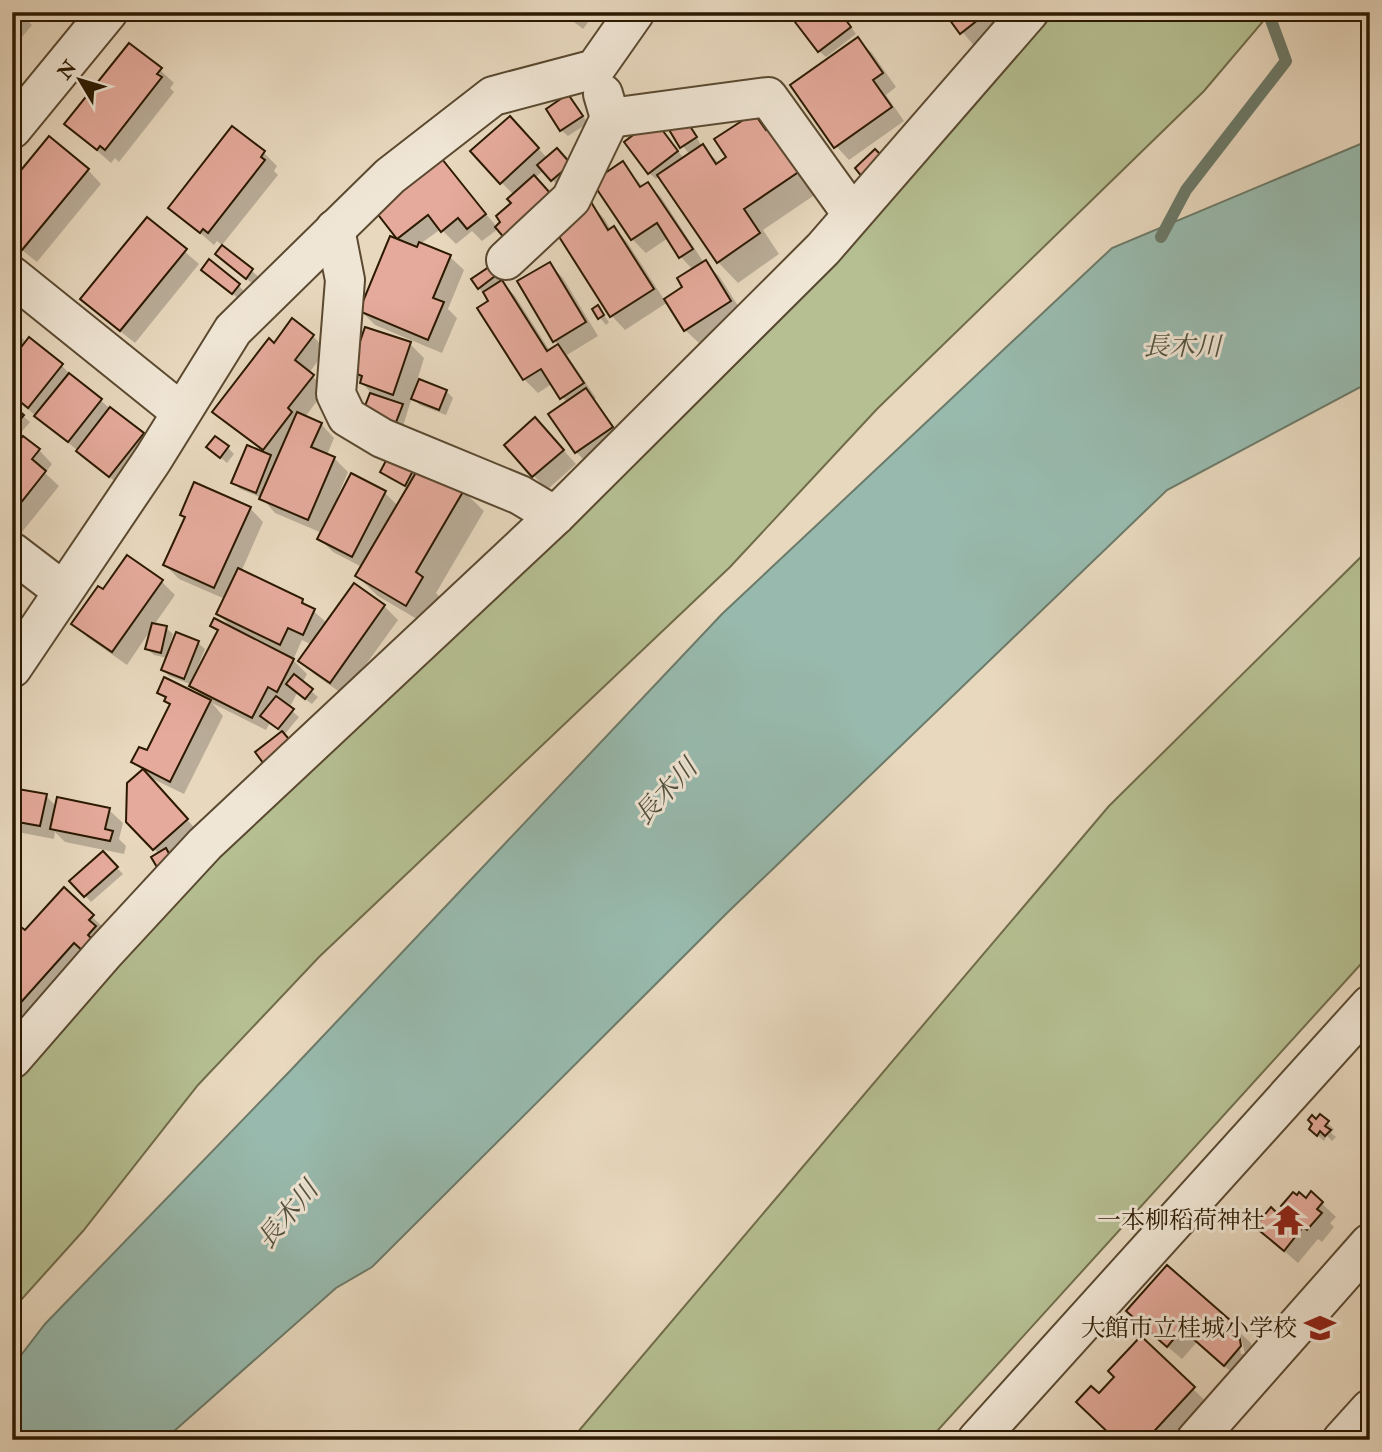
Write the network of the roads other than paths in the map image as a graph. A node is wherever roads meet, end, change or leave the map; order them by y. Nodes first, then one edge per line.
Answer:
1 (108, 12) edge
2 (635, 12) edge
3 (1029, 12) edge
4 (595, 69) junction
5 (610, 118) junction
6 (12, 129) edge
7 (852, 214) junction
8 (335, 229) junction
9 (506, 260) dead end
10 (12, 276) edge
11 (181, 412) junction
12 (555, 516) junction
13 (12, 552) edge
14 (63, 591) junction
15 (12, 667) edge
16 (1370, 1005) edge
17 (12, 1059) edge
18 (1370, 1243) edge
19 (1370, 1409) edge
20 (977, 1440) edge
21 (1196, 1440) edge
22 (1342, 1440) edge

1 - 6 street
2 - 4 street
3 - 7 street
4 - 5 street
4 - 8 street
5 - 7 street
5 - 9 street
7 - 12 street
8 - 11 street
8 - 12 street
10 - 11 street
11 - 14 street
12 - 17 street
13 - 14 street
14 - 15 street
16 - 20 street
18 - 21 street
19 - 22 street

